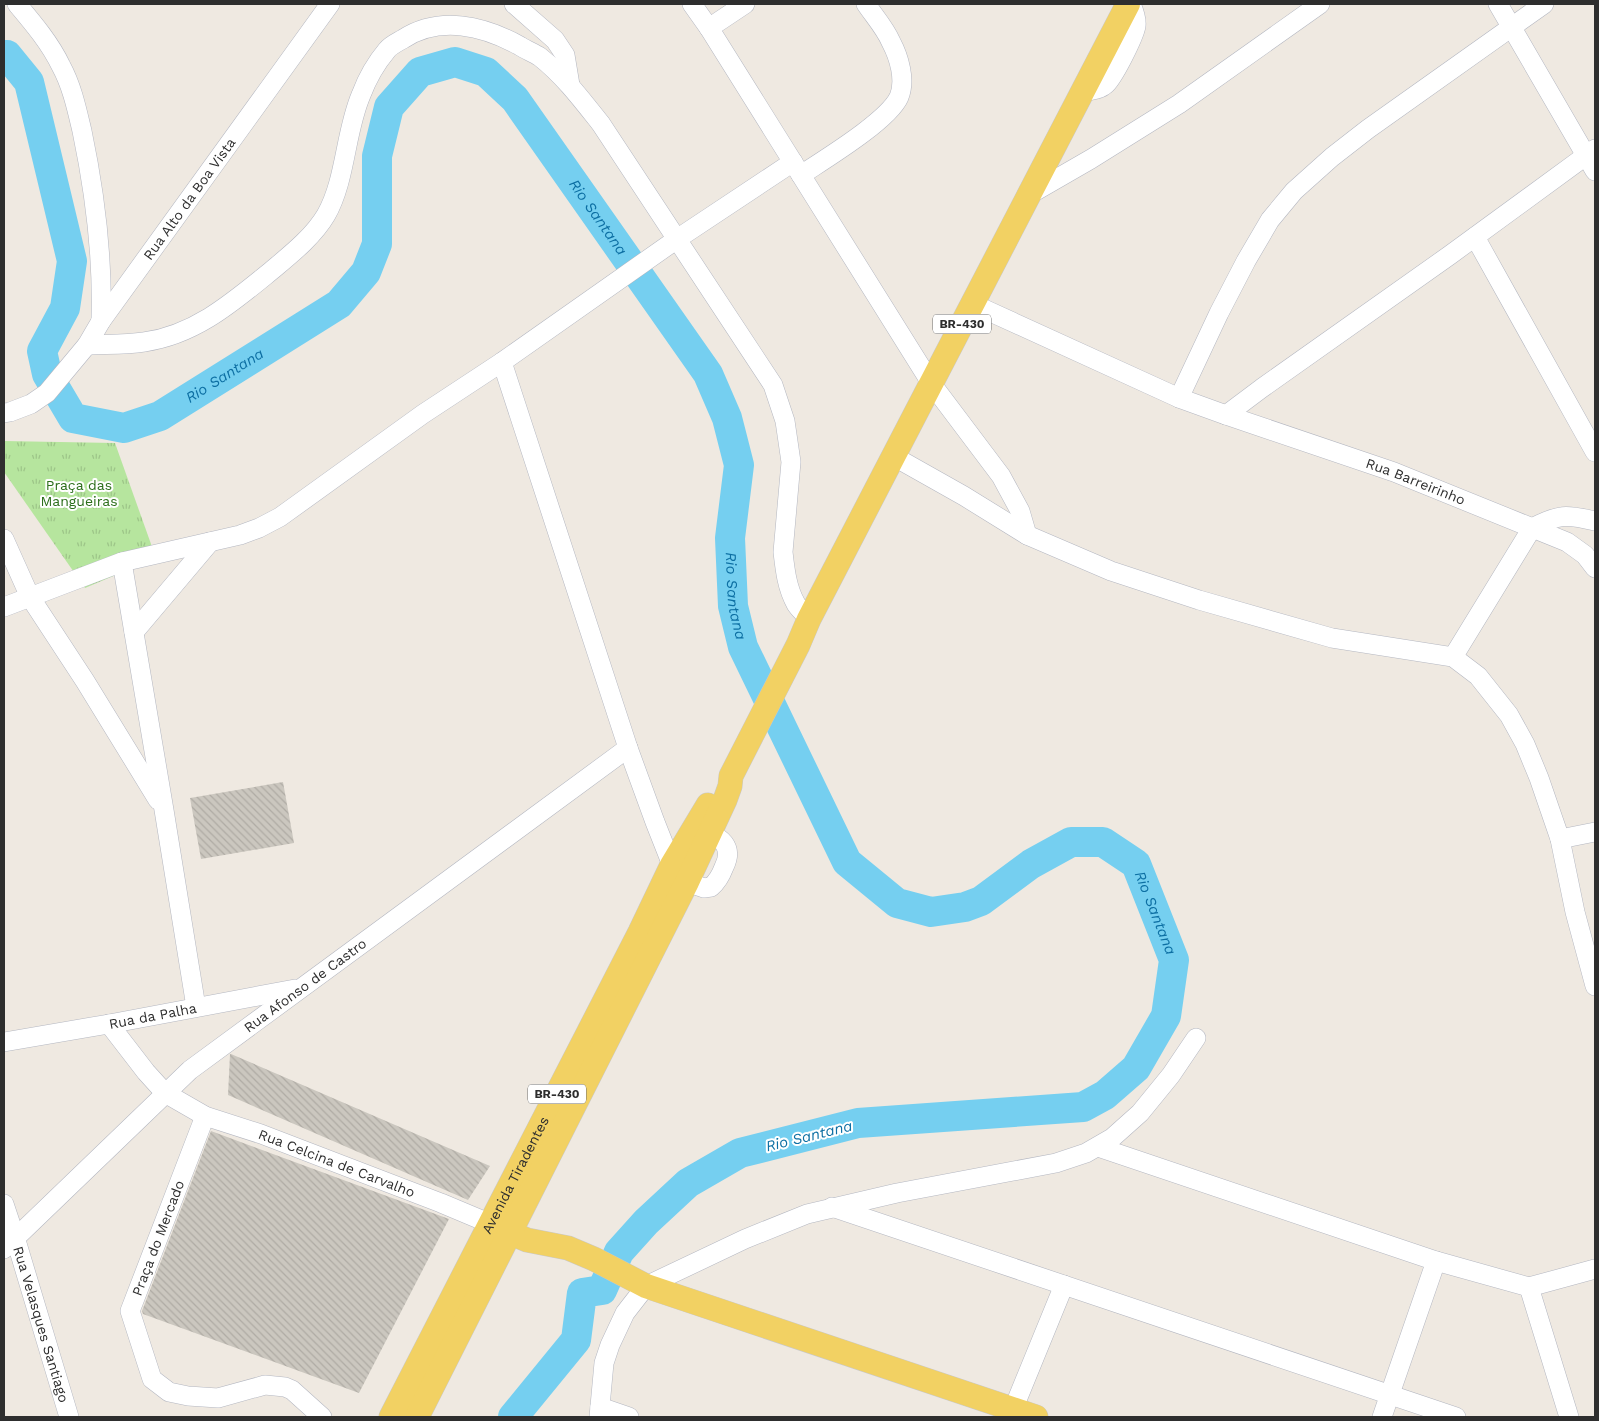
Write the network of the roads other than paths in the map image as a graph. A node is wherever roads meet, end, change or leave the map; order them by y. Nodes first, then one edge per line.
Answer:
1 (17, 4) edge
2 (330, 4) edge
3 (514, 4) edge
4 (692, 4) edge
5 (745, 4) edge
6 (866, 4) edge
7 (1130, 4) edge
8 (1320, 4) edge
9 (1498, 4) edge
10 (1544, 4) edge
11 (710, 28) junction
12 (1511, 28) junction
13 (570, 85) junction
14 (1592, 159) edge
15 (797, 169) junction
16 (1032, 193) junction
17 (1475, 237) junction
18 (677, 239) junction
19 (973, 304) junction
20 (101, 321) junction
21 (87, 345) junction
22 (502, 362) junction
23 (931, 383) junction
24 (1179, 398) junction
25 (4, 413) edge
26 (1226, 415) junction
27 (1595, 452) edge
28 (893, 456) junction
29 (1595, 521) edge
30 (1532, 528) junction
31 (1027, 535) junction
32 (4, 539) edge
33 (210, 542) junction
34 (122, 562) junction
35 (1595, 568) edge
36 (30, 597) junction
37 (4, 608) edge
38 (809, 619) junction
39 (134, 632) junction
40 (1453, 658) junction
41 (628, 748) junction
42 (164, 810) junction
43 (703, 829) junction
44 (1595, 832) edge
45 (1560, 840) junction
46 (680, 873) junction
47 (1594, 977) edge
48 (302, 987) junction
49 (196, 1007) junction
50 (109, 1024) junction
51 (1196, 1038) dead end
52 (4, 1042) edge
53 (165, 1093) junction
54 (205, 1116) junction
55 (1098, 1146) junction
56 (4, 1204) edge
57 (831, 1207) junction
58 (500, 1229) junction
59 (10, 1243) edge
60 (1436, 1261) junction
61 (1595, 1268) edge
62 (1064, 1285) junction
63 (646, 1286) junction
64 (1530, 1287) junction
65 (1389, 1395) junction
66 (600, 1412) edge
67 (1011, 1413) edge
68 (69, 1417) edge
69 (322, 1417) edge
70 (391, 1417) edge
71 (417, 1417) edge
72 (629, 1417) edge
73 (1036, 1417) edge
74 (1382, 1417) edge
75 (1456, 1417) edge
76 (1569, 1417) edge

1 - 20 street
2 - 20 street, Rua Alto da Boa Vista
3 - 13 street
4 - 11 street
5 - 11 street
6 - 15 street
7 - 16 main road, BR-430
8 - 16 street
9 - 12 street
10 - 12 street
11 - 15 street
12 - 14 street
12 - 24 street
13 - 18 street
13 - 21 street
14 - 17 street
15 - 18 street
15 - 23 street
16 - 19 main road, BR-430
17 - 26 street
17 - 27 street
18 - 22 street
18 - 38 street
19 - 23 main road, BR-430
19 - 24 street, Rua Barreirinho
20 - 21 street, Rua Alto da Boa Vista
21 - 25 street, Rua Alto da Boa Vista
22 - 33 street
22 - 41 street
23 - 28 main road, BR-430
23 - 31 street
24 - 26 street, Rua Barreirinho
26 - 30 street, Rua Barreirinho
28 - 31 street
28 - 38 main road, BR-430
29 - 30 street
30 - 35 street, Rua Barreirinho
30 - 40 street
31 - 40 street
32 - 36 street
33 - 34 street
33 - 39 street
34 - 36 street
34 - 39 street
36 - 37 street
36 - 42 street
38 - 43 main road, BR-430
39 - 42 street
40 - 45 street
41 - 46 street
41 - 48 street, Rua Afonso de Castro
42 - 49 street
43 - 46 main road, BR-430
43 - 46 street
44 - 45 street
45 - 47 street
46 - 58 main road, BR-430
48 - 49 street, Rua da Palha
48 - 53 street, Rua Afonso de Castro
49 - 50 street, Rua da Palha
50 - 52 street, Rua da Palha
50 - 53 street, Rua Celcina de Carvalho
51 - 55 street
53 - 54 street, Rua Celcina de Carvalho
53 - 59 street, Rua Afonso de Castro
54 - 58 street, Rua Celcina de Carvalho
54 - 69 street, Praça do Mercado
55 - 57 street
55 - 60 street
56 - 59 street, Rua Velasques Santiago
57 - 62 street
57 - 63 street
58 - 63 main road, Rua Celcina de Carvalho
58 - 70 main road, Avenida Tiradentes / BR-430
58 - 71 main road, BR-430
59 - 68 street, Rua Velasques Santiago
60 - 64 street
60 - 65 street
61 - 64 street
62 - 65 street
62 - 67 street
63 - 66 street
63 - 67 main road, Rua Celcina de Carvalho
64 - 76 street
65 - 74 street
65 - 75 street
66 - 72 street
67 - 73 main road, Rua Celcina de Carvalho

